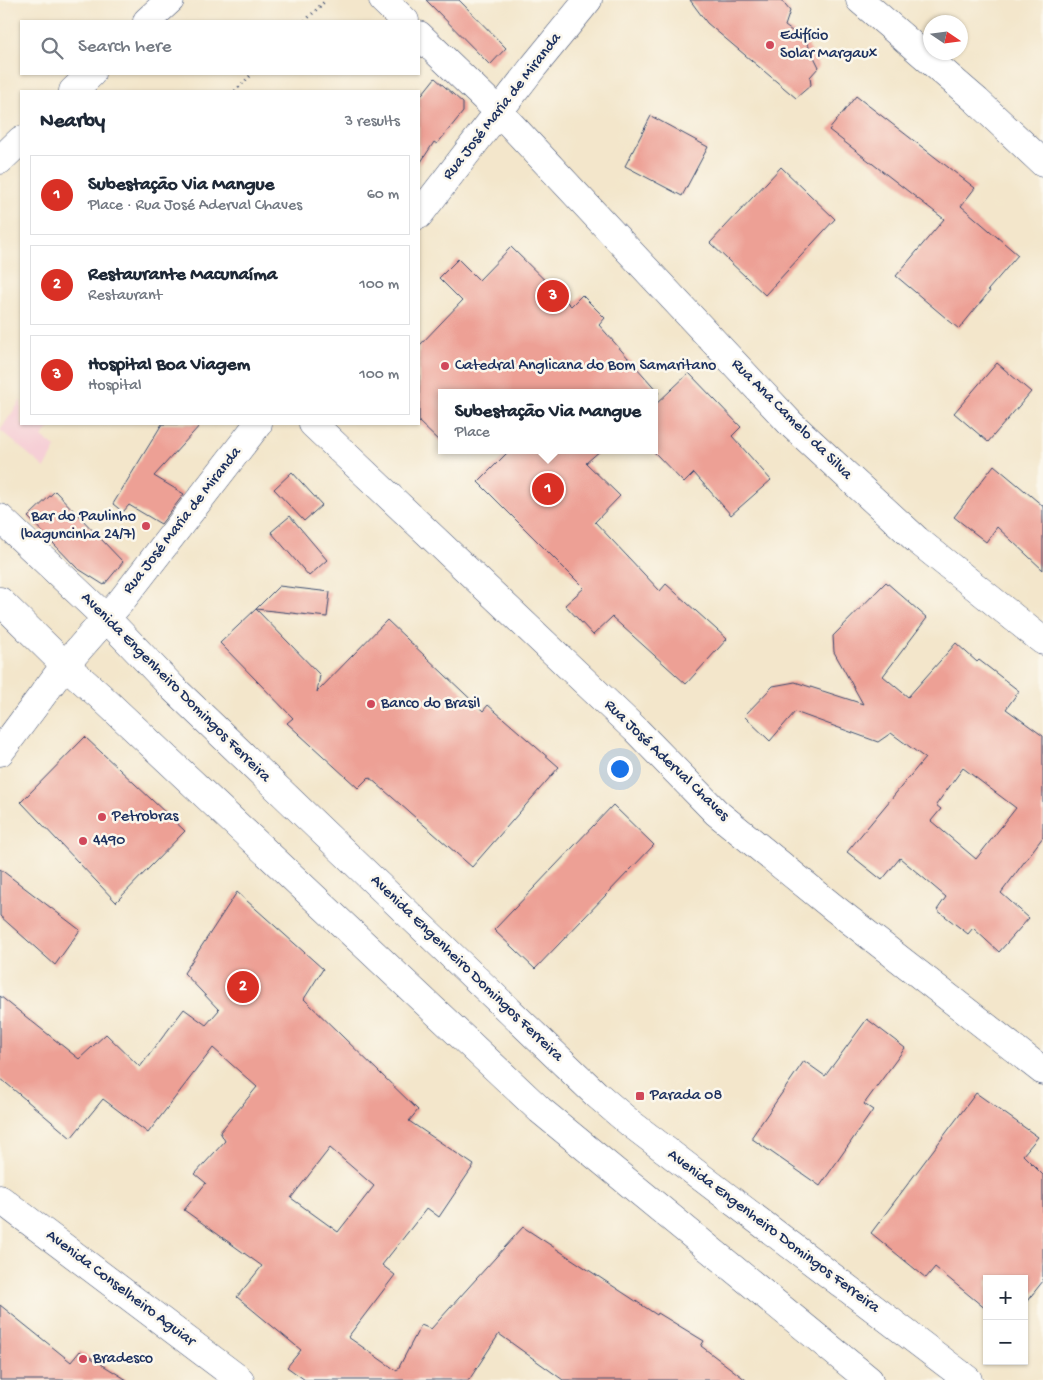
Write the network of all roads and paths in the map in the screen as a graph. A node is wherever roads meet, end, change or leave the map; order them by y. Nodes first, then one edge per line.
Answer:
1 (170, 0) edge
2 (326, 0) edge
3 (383, 0) edge
4 (588, 0) edge
5 (860, 0) edge
6 (148, 20) edge
7 (306, 20) edge
8 (404, 20) edge
9 (420, 36) edge
10 (90, 75) edge
11 (251, 75) edge
12 (74, 90) edge
13 (236, 90) edge
14 (498, 112) junction
15 (20, 141) edge
16 (0, 160) edge
17 (1043, 163) edge
18 (420, 214) edge
19 (257, 425) edge
20 (314, 425) edge
21 (0, 518) edge
22 (0, 601) edge
23 (106, 618) junction
24 (1043, 641) edge
25 (65, 665) junction
26 (0, 752) edge
27 (1043, 1071) edge
28 (0, 1199) edge
29 (240, 1380) edge
30 (869, 1380) edge
31 (968, 1380) edge

1 - 6 street
2 - 7 path
3 - 8 street
4 - 14 street, Rua José Maria de Miranda
5 - 17 street
9 - 14 street, Rua Ana Camelo da Silva
10 - 12 street
11 - 13 path
14 - 18 street, Rua José Maria de Miranda
14 - 24 street, Rua Ana Camelo da Silva
15 - 16 street
19 - 23 street, Rua José Maria de Miranda
20 - 27 street, Rua José Aderval Chaves
21 - 23 street, Avenida Engenheiro Domingos Ferreira
22 - 25 street
23 - 25 street, Rua José Maria de Miranda
23 - 31 street, Avenida Engenheiro Domingos Ferreira
25 - 26 street, Rua José Maria de Miranda
25 - 30 street
28 - 29 street, Avenida Conselheiro Aguiar

